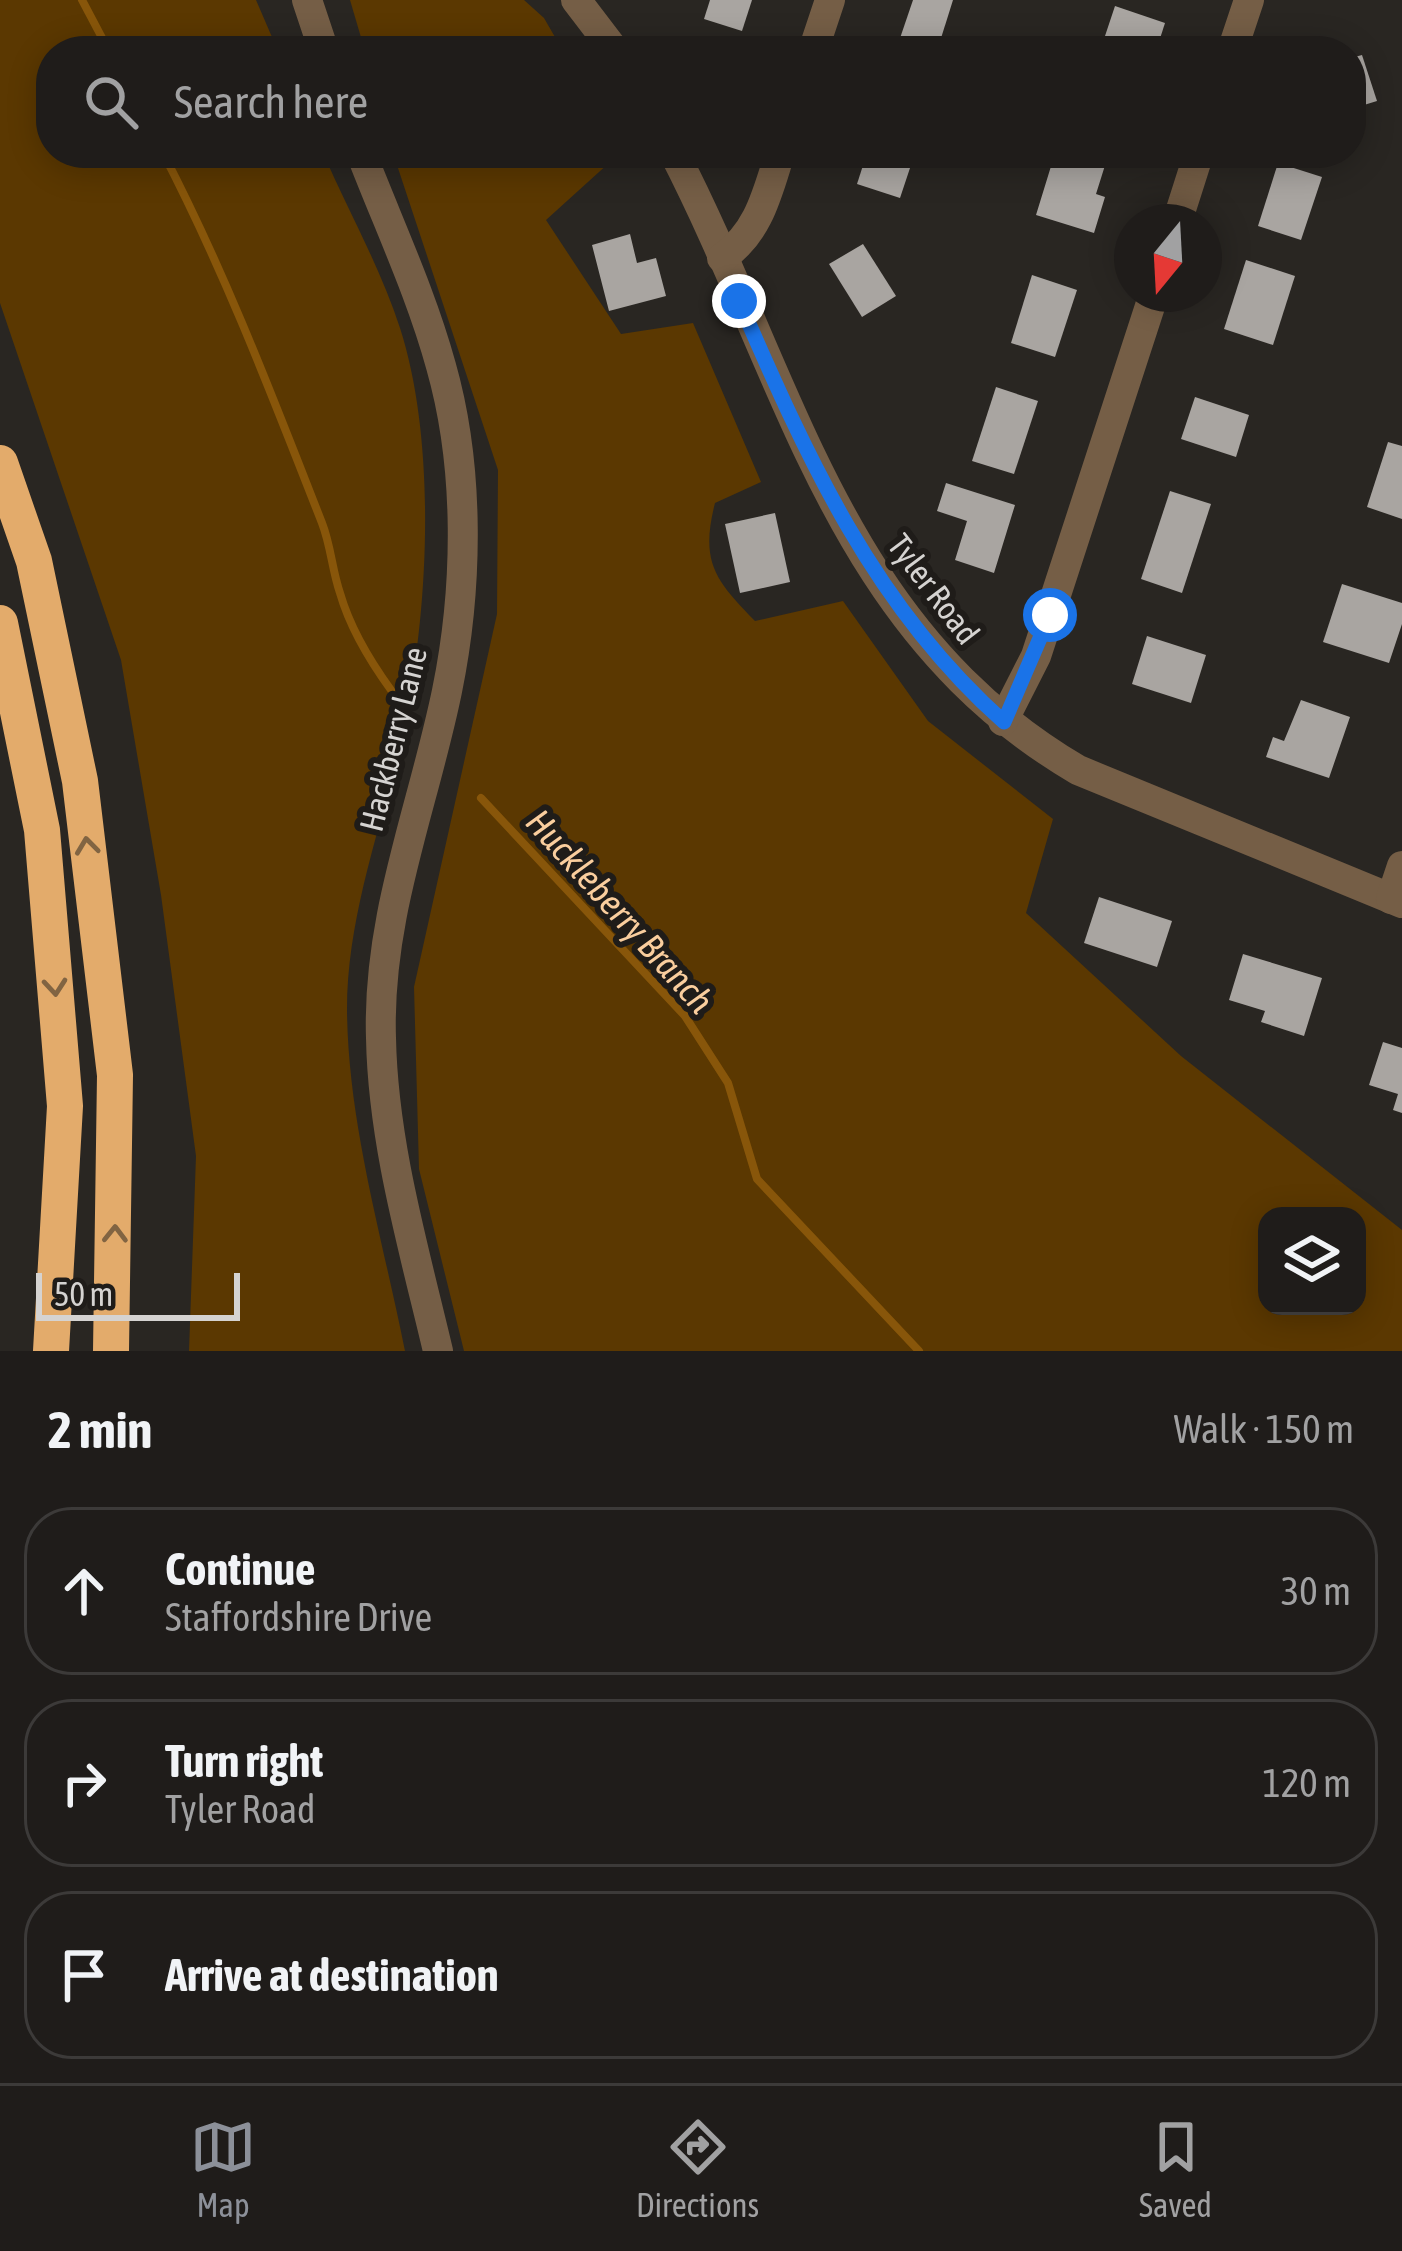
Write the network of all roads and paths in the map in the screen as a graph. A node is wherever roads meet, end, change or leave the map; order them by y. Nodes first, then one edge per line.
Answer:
1 (307, 0) edge
2 (576, 0) edge
3 (830, 0) edge
4 (1249, 0) edge
5 (319, 36) edge
6 (604, 36) edge
7 (818, 36) edge
8 (1237, 36) edge
9 (367, 168) edge
10 (681, 168) edge
11 (775, 168) edge
12 (1194, 168) edge
13 (1183, 204) edge
14 (722, 258) junction
15 (1148, 312) edge
16 (0, 463) edge
17 (0, 623) edge
18 (1004, 722) junction
19 (1402, 866) edge
20 (1397, 901) edge
21 (51, 1351) edge
22 (111, 1351) edge
23 (438, 1351) edge

1 - 5 street
2 - 6 street
3 - 7 street
4 - 8 street
9 - 23 street, Hackberry Lane
10 - 14 street, Tyler Road
11 - 14 street
12 - 13 street
14 - 18 street, Tyler Road
15 - 18 street
22 -> 16 highway
17 -> 21 highway
18 - 20 street, Tyler Road
19 - 20 street

